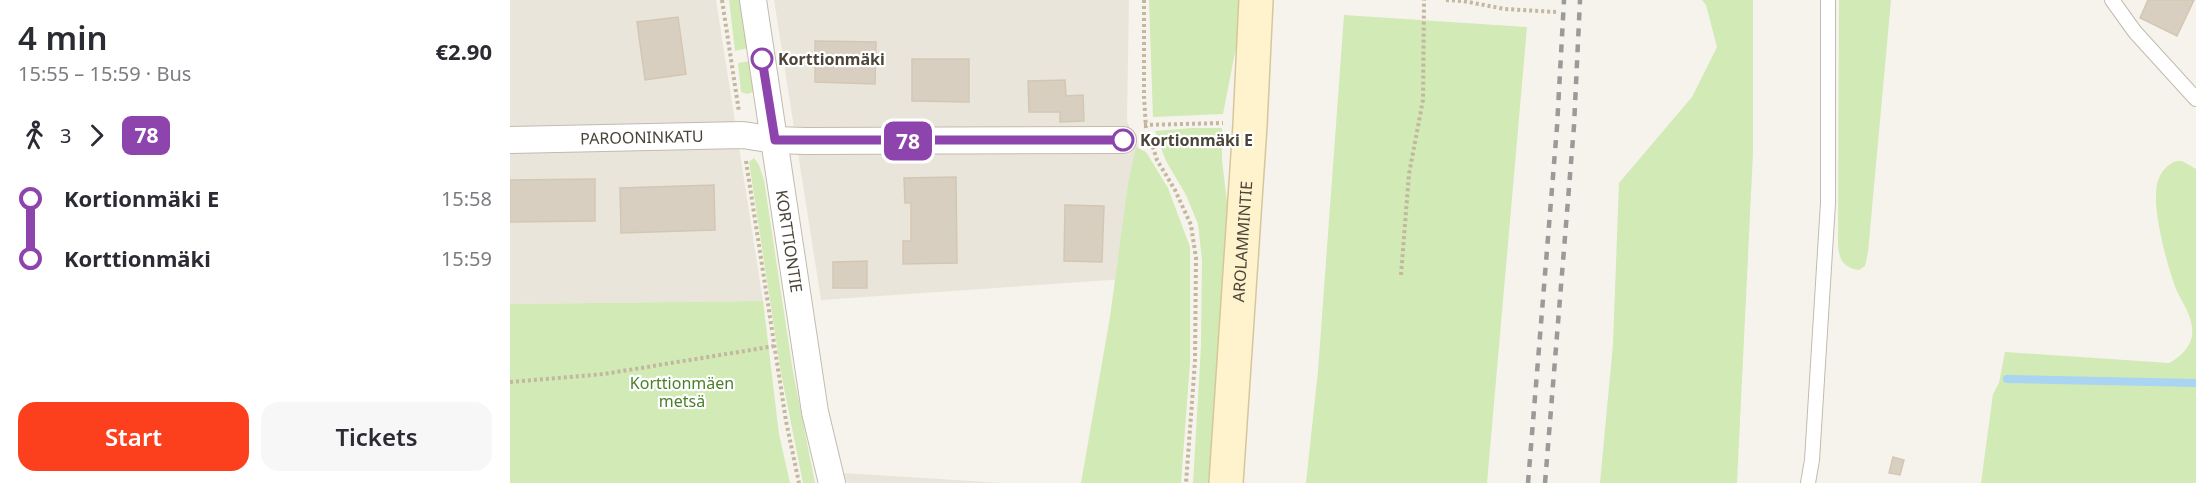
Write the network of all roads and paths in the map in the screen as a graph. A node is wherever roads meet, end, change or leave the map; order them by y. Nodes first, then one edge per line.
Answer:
1 (722, 0) edge
2 (753, 0) edge
3 (1144, 0) edge
4 (1256, 0) edge
5 (1424, 0) edge
6 (1446, 0) edge
7 (1828, 0) edge
8 (2112, 0) edge
9 (1556, 12) dead end
10 (2196, 99) edge
11 (1145, 124) junction
12 (1250, 125) junction
13 (742, 135) junction
14 (510, 140) edge
15 (775, 140) junction
16 (1123, 140) dead end
17 (1401, 275) dead end
18 (774, 346) junction
19 (510, 382) edge
20 (799, 483) edge
21 (832, 483) edge
22 (1186, 483) edge
23 (1226, 483) edge
24 (1808, 483) edge

1 - 13 path
2 - 15 street, KORTTIONTIE
3 - 11 path
4 - 12 street, AROLAMMINTIE
5 - 17 path
6 - 9 path
7 - 24 lane
8 - 10 lane
11 - 12 path
11 - 22 path
12 - 23 street, AROLAMMINTIE
13 - 14 street, PAROONINKATU
13 - 15 street, PAROONINKATU
13 - 18 path
15 - 16 street, PAROONINKATU
15 - 21 street, KORTTIONTIE
18 - 19 path
18 - 20 path

